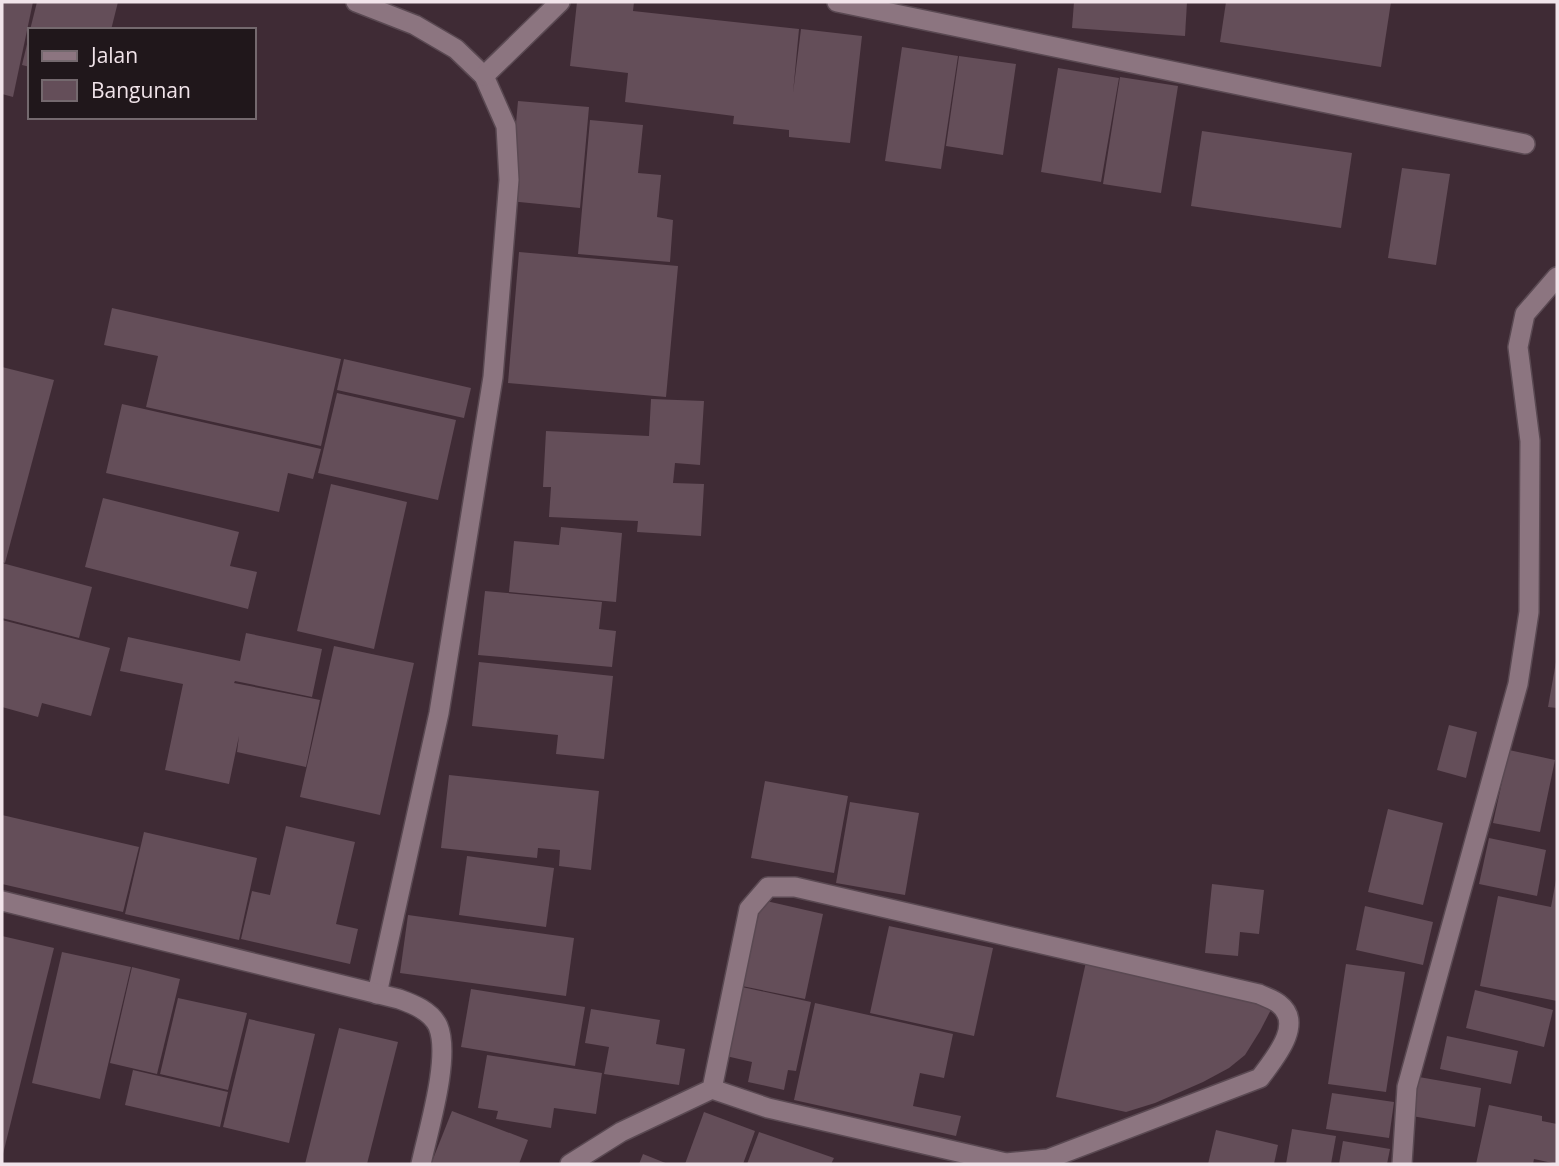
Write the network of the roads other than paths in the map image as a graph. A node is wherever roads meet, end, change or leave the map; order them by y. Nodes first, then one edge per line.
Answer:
1 (356, 2) edge
2 (560, 2) edge
3 (837, 2) edge
4 (484, 76) junction
5 (1525, 144) dead end
6 (1557, 277) edge
7 (2, 901) edge
8 (377, 994) junction
9 (712, 1089) junction
10 (421, 1164) edge
11 (570, 1164) edge
12 (1402, 1164) edge

1 - 4 street
2 - 4 street
3 - 5 street
4 - 8 street
6 - 12 street
7 - 8 street
8 - 10 street
9 - 9 street
9 - 11 street

